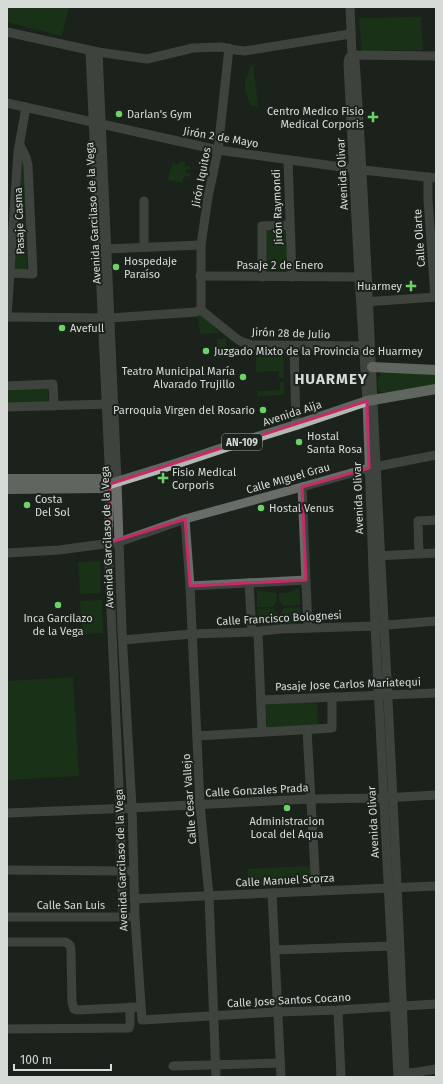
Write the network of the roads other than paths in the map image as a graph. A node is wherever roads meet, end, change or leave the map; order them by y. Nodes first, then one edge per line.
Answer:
1 (350, 7) edge
2 (7, 32) edge
3 (350, 34) junction
4 (229, 48) junction
5 (94, 52) junction
6 (352, 55) junction
7 (436, 56) edge
8 (7, 103) edge
9 (26, 107) junction
10 (97, 123) junction
11 (20, 145) junction
12 (218, 150) junction
13 (288, 160) junction
14 (358, 170) junction
15 (432, 178) edge
16 (144, 201) dead end
17 (290, 225) junction
18 (201, 245) junction
19 (144, 247) junction
20 (106, 249) junction
21 (10, 273) junction
22 (200, 276) junction
23 (359, 276) junction
24 (262, 277) junction
25 (292, 277) junction
26 (436, 297) edge
27 (365, 302) junction
28 (201, 310) junction
29 (7, 317) edge
30 (106, 318) junction
31 (294, 346) junction
32 (367, 346) junction
33 (372, 367) junction
34 (436, 370) edge
35 (7, 386) edge
36 (436, 389) edge
37 (370, 400) junction
38 (110, 404) junction
39 (54, 406) junction
40 (7, 407) edge
41 (296, 425) junction
42 (436, 455) edge
43 (372, 467) junction
44 (7, 479) edge
45 (114, 483) junction
46 (302, 487) junction
47 (7, 489) edge
48 (185, 519) junction
49 (436, 520) edge
50 (119, 542) junction
51 (108, 543) junction
52 (7, 553) edge
53 (436, 553) edge
54 (419, 554) junction
55 (377, 556) junction
56 (306, 580) junction
57 (249, 583) junction
58 (190, 586) junction
59 (436, 621) edge
60 (380, 625) junction
61 (308, 628) junction
62 (255, 632) junction
63 (192, 634) junction
64 (123, 640) junction
65 (436, 693) edge
66 (383, 695) junction
67 (332, 697) junction
68 (261, 700) junction
69 (306, 730) junction
70 (262, 732) junction
71 (197, 736) junction
72 (436, 795) edge
73 (389, 798) junction
74 (311, 799) junction
75 (200, 805) junction
76 (132, 808) junction
77 (120, 809) junction
78 (7, 813) edge
79 (7, 870) edge
80 (122, 871) junction
81 (134, 871) junction
82 (436, 886) edge
83 (393, 887) junction
84 (316, 890) junction
85 (272, 893) junction
86 (209, 896) junction
87 (134, 899) junction
88 (123, 917) junction
89 (135, 917) junction
90 (7, 918) edge
91 (7, 942) edge
92 (392, 946) junction
93 (275, 950) junction
94 (436, 1004) edge
95 (399, 1006) junction
96 (141, 1007) junction
97 (130, 1008) junction
98 (338, 1010) junction
99 (277, 1012) junction
100 (214, 1016) junction
101 (142, 1020) joint
102 (7, 1029) edge
103 (280, 1063) junction
104 (216, 1065) junction
105 (173, 1066) dead end
106 (436, 1069) edge
107 (402, 1075) edge
108 (216, 1077) edge
109 (281, 1077) edge
110 (341, 1077) edge

1 - 3 street, Avenida Olivar
2 - 5 street
3 - 4 street
3 - 6 street, Avenida Olivar
4 - 5 street
4 - 12 street, Jirón Iquitos
5 - 10 street, Avenida Garcilaso de la Vega
6 - 7 street
6 - 14 street, Avenida Olivar
8 - 9 street, Jirón 2 de Mayo
9 - 10 street, Jirón 2 de Mayo
9 - 11 street, Pasaje Casma
10 - 12 street, Jirón 2 de Mayo
10 - 20 street, Avenida Garcilaso de la Vega
10 - 30 street, Avenida Garcilaso de la Vega
11 - 21 street, Pasaje Casma
11 - 21 street, Pasaje Casma
12 - 13 street, Jirón 2 de Mayo
12 - 18 street, Jirón Iquitos
13 - 14 street, Jirón 2 de Mayo
13 - 17 street, Jirón Raymondi
14 - 15 street, Jirón 2 de Mayo
14 - 23 street, Avenida Olivar
14 - 27 street, Avenida Olivar
15 - 26 street, Calle Olarte
16 - 19 street
17 - 24 street
17 - 25 street, Jirón Raymondi
18 - 19 street
18 - 22 street, Jirón Iquitos
19 - 20 street
20 - 30 street, Avenida Garcilaso de la Vega
21 - 29 street, Pasaje Casma
22 - 24 street, Pasaje 2 de Enero
22 - 28 street, Jirón Iquitos
23 - 25 street, Pasaje 2 de Enero
23 - 27 street, Avenida Olivar
24 - 25 street, Pasaje 2 de Enero
26 - 27 street
27 - 32 street, Avenida Olivar
28 - 30 street
28 - 31 street, Jirón 28 de Julio
29 - 30 street
30 - 38 street, Avenida Garcilaso de la Vega
31 - 32 street, Jirón 28 de Julio
31 - 41 street
32 - 33 street, Avenida Olivar
32 - 37 street, Avenida Olivar
33 - 34 main road
33 - 37 street, Avenida Olivar
35 - 39 street
36 - 37 main road, AN-109
37 - 41 main road, Avenida Aija / AN-109
37 - 43 street, Avenida Olivar
38 - 39 street
38 - 45 street, Avenida Garcilaso de la Vega
39 - 40 street
41 - 45 main road, Avenida Aija / AN-109
42 - 43 street, Calle MIguel Grau
43 - 46 street, Calle MIguel Grau
43 - 55 street, Avenida Olivar
44 - 45 main road
45 - 47 main road, Avenida Aija / AN-109
45 - 50 street, Avenida Garcilaso de la Vega
45 - 51 street, Avenida Garcilaso de la Vega
46 - 48 street, Calle MIguel Grau
46 - 56 street
48 - 50 street, Calle MIguel Grau
48 - 58 street, Calle Cesar Vallejo
49 - 54 street
50 - 51 street, Calle MIguel Grau
50 - 64 street, Avenida Garcilaso de la Vega
51 - 52 street, Calle MIguel Grau
51 - 77 street, Avenida Garcilaso de la Vega
53 - 54 street
54 - 55 street
55 - 60 street, Avenida Olivar
56 - 57 street
56 - 61 street
57 - 58 street
57 - 62 street
58 - 63 street, Calle Cesar Vallejo
59 - 60 street, Calle Francisco Bolognesi
60 - 61 street, Calle Francisco Bolognesi
60 - 66 street, Avenida Olivar
61 - 62 street, Calle Francisco Bolognesi
62 - 63 street, Calle Francisco Bolognesi
62 - 68 street
63 - 64 street, Calle Francisco Bolognesi
63 - 71 street, Calle Cesar Vallejo
64 - 76 street, Avenida Garcilaso de la Vega
65 - 66 street, Pasaje Jose Carlos Mariatequi
66 - 67 street, Pasaje Jose Carlos Mariatequi
66 - 73 street, Avenida Olivar
67 - 68 street, Pasaje Jose Carlos Mariatequi
67 - 69 street
68 - 70 street
69 - 70 street
69 - 74 street
70 - 71 street
71 - 75 street, Calle Cesar Vallejo
72 - 73 street, Calle Gonzales Prada
73 - 74 street, Calle Gonzales Prada
73 - 83 street, Avenida Olivar
74 - 75 street, Calle Gonzales Prada
74 - 84 street
75 - 76 street, Calle Gonzales Prada
75 - 86 street, Calle Cesar Vallejo
76 - 77 street, Calle Gonzales Prada
76 - 81 street, Avenida Garcilaso de la Vega
77 - 78 street, Calle Gonzales Prada
77 - 80 street, Avenida Garcilaso de la Vega
79 - 80 street
80 - 81 street
80 - 88 street, Avenida Garcilaso de la Vega
81 - 87 street, Avenida Garcilaso de la Vega
82 - 83 street, Calle Manuel Scorza
83 - 84 street, Calle Manuel Scorza
83 - 92 street, Avenida Olivar
83 - 95 street, Avenida Olivar
84 - 85 street, Calle Manuel Scorza
85 - 86 street, Calle Manuel Scorza
85 - 93 street
86 - 87 street, Calle Manuel Scorza
86 - 100 street, Calle Cesar Vallejo
87 - 89 street, Avenida Garcilaso de la Vega
88 - 89 street, Calle San Luis
88 - 90 street, Calle San Luis
89 - 96 street, Avenida Garcilaso de la Vega
91 - 97 street
92 - 93 street
92 - 95 street, Avenida Olivar
93 - 99 street
94 - 95 street, Calle Jose Santos Cocano
95 - 98 street, Calle Jose Santos Cocano
95 - 107 street, Avenida Olivar
96 - 97 street
96 - 101 street, Avenida Garcilaso de la Vega
97 - 102 street
98 - 99 street, Calle Jose Santos Cocano
98 - 110 street
99 - 100 street, Calle Jose Santos Cocano
99 - 103 street
100 - 101 street, Calle Jose Santos Cocano
100 - 104 street, Calle Cesar Vallejo
103 - 104 street
103 - 109 street
104 - 105 street
104 - 108 street, Calle Cesar Vallejo
106 - 107 street

